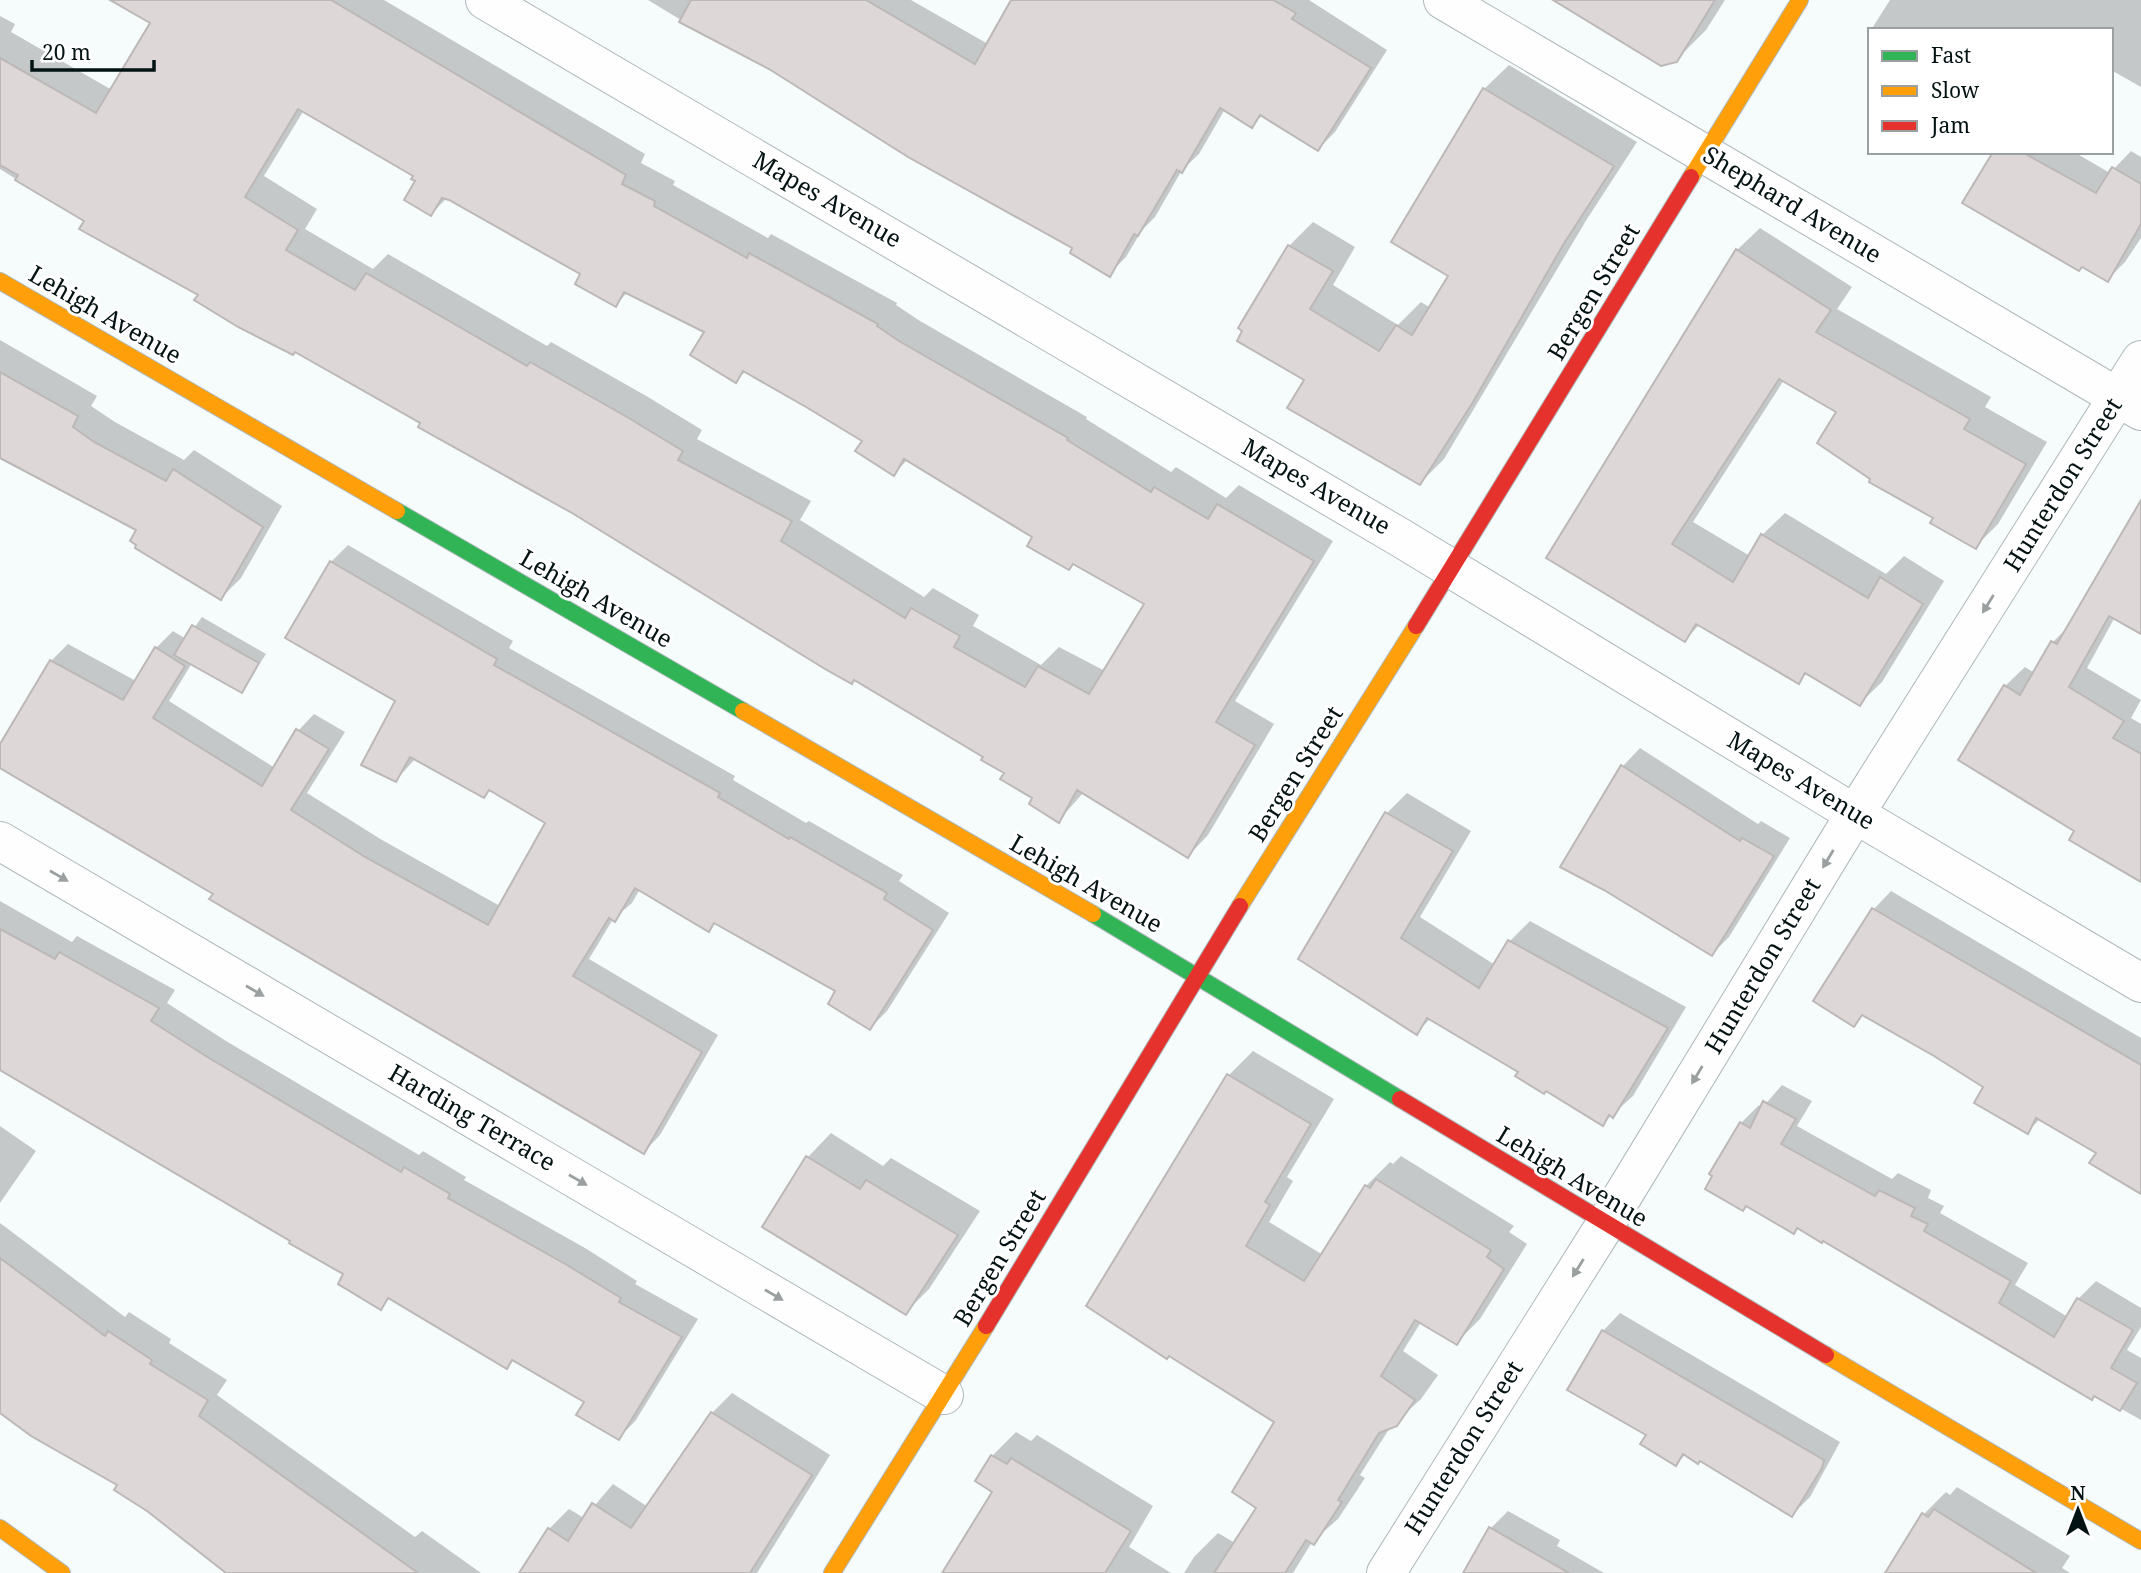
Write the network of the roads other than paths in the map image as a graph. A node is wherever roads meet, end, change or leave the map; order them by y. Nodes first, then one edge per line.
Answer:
1 (485, 0) edge
2 (1443, 0) edge
3 (1800, 0) edge
4 (1704, 153) junction
5 (0, 281) edge
6 (2141, 360) edge
7 (2129, 405) edge
8 (1451, 569) junction
9 (1855, 814) junction
10 (0, 841) edge
11 (1197, 975) junction
12 (2141, 983) edge
13 (1605, 1225) junction
14 (944, 1395) junction
15 (0, 1528) edge
16 (2141, 1541) edge
17 (62, 1573) edge
18 (832, 1573) edge
19 (1386, 1573) edge

1 - 8 street, Mapes Avenue
2 - 4 street, Shephard Avenue
3 - 4 street, Bergen Street
4 - 7 street, Shephard Avenue
4 - 8 street, Bergen Street
5 - 11 street, Lehigh Avenue
6 - 7 street, Hunterdon Street
7 -> 9 street, Hunterdon Street
8 - 9 street, Mapes Avenue
8 - 11 street, Bergen Street
9 - 12 street, Mapes Avenue
9 -> 13 street, Hunterdon Street
10 -> 14 street, Harding Terrace
11 - 13 street, Lehigh Avenue
11 - 14 street, Bergen Street
13 - 16 street, Lehigh Avenue
13 -> 19 street, Hunterdon Street
14 - 18 street, Bergen Street
15 - 17 street

